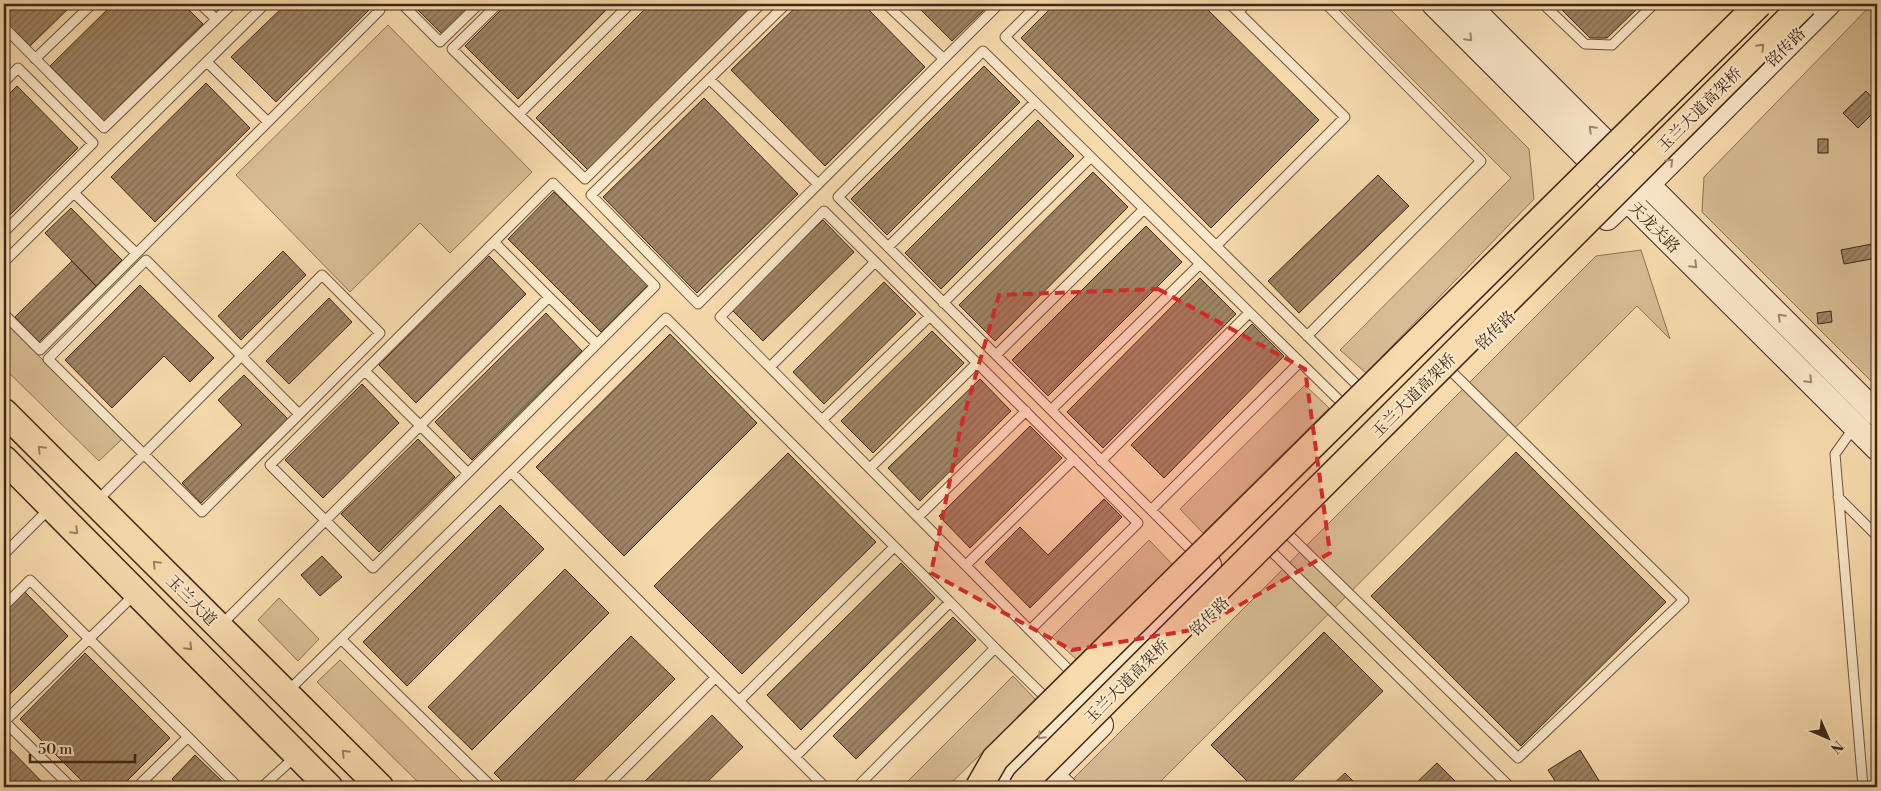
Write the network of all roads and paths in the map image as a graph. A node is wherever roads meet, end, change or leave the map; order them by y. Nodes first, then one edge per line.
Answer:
1 (92, 4) edge
2 (200, 4) edge
3 (232, 4) edge
4 (265, 4) edge
5 (374, 4) edge
6 (402, 4) edge
7 (479, 4) edge
8 (498, 4) edge
9 (630, 4) edge
10 (761, 4) edge
11 (786, 4) edge
12 (886, 4) edge
13 (999, 4) edge
14 (1038, 4) edge
15 (1230, 4) edge
16 (1246, 4) edge
17 (1326, 4) edge
18 (1434, 4) edge
19 (1467, 4) edge
20 (1543, 4) edge
21 (1654, 4) edge
22 (1758, 4) edge
23 (1765, 4) edge
24 (1804, 4) edge
25 (1828, 4) edge
26 (1238, 12) junction
27 (216, 19) junction
28 (4, 27) edge
29 (36, 59) junction
30 (944, 59) junction
31 (206, 62) junction
32 (709, 79) junction
33 (4, 82) edge
34 (1034, 102) junction
35 (519, 114) junction
36 (268, 122) junction
37 (1091, 157) junction
38 (1606, 160) junction
39 (818, 184) junction
40 (1648, 184) junction
41 (74, 193) junction
42 (1627, 198) junction
43 (1144, 209) junction
44 (4, 232) edge
45 (494, 242) junction
46 (1216, 246) junction
47 (888, 247) junction
48 (136, 253) junction
49 (4, 262) edge
50 (875, 262) junction
51 (1200, 264) junction
52 (549, 297) junction
53 (943, 302) junction
54 (1249, 313) junction
55 (4, 314) edge
56 (930, 316) junction
57 (1307, 336) junction
58 (597, 344) junction
59 (241, 355) junction
60 (996, 355) junction
61 (1300, 362) junction
62 (977, 363) junction
63 (770, 367) junction
64 (365, 371) junction
65 (1452, 372) junction
66 (1363, 408) junction
67 (1051, 410) junction
68 (1026, 411) junction
69 (4, 412) edge
70 (299, 414) junction
71 (1877, 414) edge
72 (822, 420) junction
73 (420, 425) junction
74 (1856, 426) junction
75 (1877, 448) edge
76 (144, 453) junction
77 (1074, 458) junction
78 (4, 459) edge
79 (1102, 461) junction
80 (870, 468) junction
81 (468, 472) junction
82 (511, 472) junction
83 (1838, 497) junction
84 (95, 503) junction
85 (51, 507) junction
86 (1151, 510) junction
87 (918, 517) junction
88 (325, 520) junction
89 (1288, 535) junction
90 (1877, 536) edge
91 (894, 547) junction
92 (1272, 552) junction
93 (4, 554) edge
94 (966, 565) junction
95 (1207, 567) junction
96 (136, 593) junction
97 (950, 602) junction
98 (4, 606) edge
99 (219, 626) junction
100 (1030, 630) junction
101 (90, 638) junction
102 (341, 639) junction
103 (995, 648) junction
104 (715, 678) junction
105 (1088, 689) junction
106 (286, 693) junction
107 (739, 702) junction
108 (1062, 714) junction
109 (4, 721) edge
110 (188, 737) junction
111 (297, 755) junction
112 (795, 758) junction
113 (1056, 770) junction
114 (71, 787) edge
115 (137, 787) edge
116 (238, 787) edge
117 (262, 787) edge
118 (329, 787) edge
119 (380, 787) edge
120 (492, 787) edge
121 (606, 787) edge
122 (824, 787) edge
123 (857, 787) edge
124 (979, 787) edge
125 (991, 787) edge
126 (1022, 787) edge
127 (1039, 787) edge
128 (1075, 787) edge
129 (1510, 787) edge
130 (1863, 787) edge

1 - 29 lane
2 - 27 lane
3 - 27 lane
4 - 31 lane
5 - 36 lane
6 - 7 lane
8 - 35 lane
9 - 35 lane
10 - 35 lane
11 - 32 lane
12 - 30 lane
13 - 30 lane
14 - 46 lane
15 - 26 lane
16 - 26 lane
17 - 57 lane
18 -> 38 main road, 天龙关路
38 -> 19 main road, 天龙关路
20 - 21 lane
22 - 124 main road, 玉兰大道高架桥, bridge
23 - 38 main road
126 -> 24 main road, 玉兰大道高架桥, bridge
40 -> 25 main road, 铭传路
26 - 46 lane
27 - 29 lane
28 - 29 lane
30 - 39 lane
31 - 36 lane
31 - 41 lane
32 - 39 lane
32 - 39 lane
33 - 44 lane
34 - 37 lane
34 - 47 lane
34 - 47 lane
36 - 48 lane
37 - 43 lane
37 - 53 lane
38 - 40 main road, 天龙关路
38 - 42 main road, 天龙关路
38 - 66 main road
40 - 42 main road, 铭传路
71 -> 40 main road, 天龙关路
41 - 48 lane
41 - 49 lane
42 - 65 main road, 铭传路
42 -> 74 main road, 天龙关路
43 - 51 lane
43 - 60 lane
45 - 52 lane
45 - 58 lane
45 - 64 lane
46 - 57 lane
47 - 53 lane
48 - 55 lane
50 - 56 lane
50 - 63 lane
50 - 63 lane
51 - 54 lane
51 - 67 lane
52 - 58 lane
52 - 73 lane
53 - 60 lane
54 - 61 lane
54 - 79 lane
56 - 62 lane
56 - 72 lane
57 - 66 lane
58 - 81 lane
59 - 70 lane
59 - 70 lane
59 - 76 lane
59 - 76 lane
60 - 67 lane
61 - 66 lane
61 - 86 lane
62 - 68 lane
62 - 80 lane
63 - 72 lane
64 - 73 lane
64 - 88 lane
65 - 89 main road, 铭传路
65 - 89 lane
66 - 95 main road
67 - 79 lane
68 - 77 lane
68 - 87 lane
84 -> 69 main road, 玉兰大道
70 - 76 lane
72 - 80 lane
73 - 81 lane
73 - 88 lane
74 - 75 main road, 天龙关路
74 - 83 lane
76 - 84 lane
77 - 94 lane
77 - 100 lane
78 - 85 main road
79 - 86 lane
80 - 87 lane
81 - 88 lane
82 - 91 lane
82 - 102 lane
82 - 104 lane
83 - 90 lane
83 - 130 lane
99 -> 84 main road, 玉兰大道
85 - 93 lane
85 -> 96 main road
86 - 95 lane
87 - 94 lane
88 - 99 lane
89 - 92 main road, 铭传路
91 - 97 lane
91 - 107 lane
92 - 113 main road, 铭传路
92 - 129 lane
94 - 100 lane
95 - 105 main road
96 - 101 lane
96 -> 111 main road
97 - 103 lane
97 - 112 lane
98 - 101 lane
99 - 106 main road, 玉兰大道
100 - 105 lane
101 - 109 lane
101 - 110 lane
102 - 106 lane
102 - 120 lane
103 - 108 lane
103 - 123 lane
104 - 107 lane
104 - 121 lane
105 - 108 main road
119 -> 106 main road, 玉兰大道
107 - 112 lane
108 -> 125 main road
109 - 114 lane
110 - 115 lane
110 - 116 lane
111 - 117 lane
111 - 118 main road
112 - 122 lane
113 - 127 main road, 铭传路
113 - 128 lane

